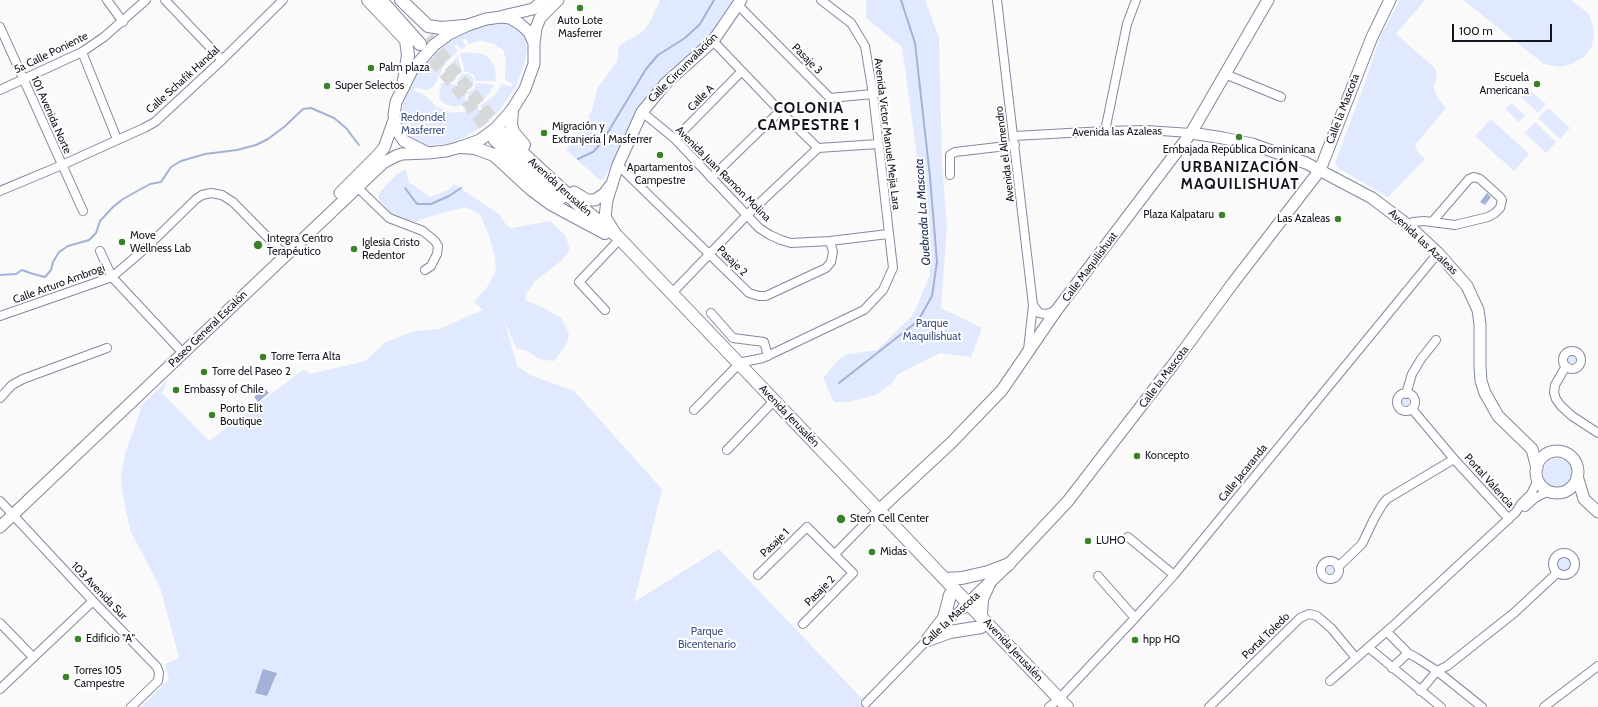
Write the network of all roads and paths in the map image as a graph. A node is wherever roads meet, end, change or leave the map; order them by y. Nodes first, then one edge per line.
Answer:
1 (107, 0) edge
2 (146, 0) edge
3 (165, 0) edge
4 (283, 0) edge
5 (368, 0) edge
6 (381, 0) edge
7 (394, 0) edge
8 (401, 0) edge
9 (544, 0) edge
10 (558, 0) edge
11 (821, 0) edge
12 (997, 0) edge
13 (1136, 0) edge
14 (1268, 0) edge
15 (1390, 0) edge
16 (740, 2) edge
17 (500, 16) junction
18 (123, 22) junction
19 (464, 26) junction
20 (0, 27) edge
21 (713, 40) junction
22 (534, 43) junction
23 (82, 52) junction
24 (222, 60) junction
25 (742, 71) junction
26 (1225, 74) junction
27 (23, 79) junction
28 (403, 87) junction
29 (0, 90) edge
30 (873, 94) junction
31 (1281, 98) dead end
32 (512, 110) junction
33 (780, 111) junction
34 (642, 112) junction
35 (394, 119) junction
36 (1105, 131) junction
37 (1191, 133) junction
38 (117, 139) junction
39 (675, 139) junction
40 (1014, 140) junction
41 (878, 144) junction
42 (462, 147) junction
43 (818, 148) junction
44 (428, 153) junction
45 (62, 165) junction
46 (618, 165) junction
47 (1320, 170) junction
48 (950, 175) dead end
49 (711, 178) junction
50 (613, 182) junction
51 (357, 187) junction
52 (0, 191) edge
53 (574, 192) junction
54 (84, 211) dead end
55 (747, 215) junction
56 (1432, 222) junction
57 (1409, 226) junction
58 (606, 234) junction
59 (888, 234) junction
60 (617, 240) junction
61 (830, 241) junction
62 (100, 250) dead end
63 (283, 253) junction
64 (1438, 253) junction
65 (710, 254) junction
66 (425, 270) dead end
67 (112, 277) junction
68 (672, 293) junction
69 (1034, 305) junction
70 (605, 310) dead end
71 (1056, 311) junction
72 (711, 313) dead end
73 (0, 316) edge
74 (1436, 340) dead end
75 (107, 348) dead end
76 (181, 350) junction
77 (1028, 351) junction
78 (768, 356) junction
79 (736, 366) junction
80 (1566, 366) dead end
81 (1406, 394) junction
82 (0, 398) edge
83 (769, 406) junction
84 (1412, 408) junction
85 (694, 410) dead end
86 (1598, 434) edge
87 (1532, 449) junction
88 (726, 450) dead end
89 (1553, 452) junction
90 (1454, 458) junction
91 (1537, 468) junction
92 (1577, 476) junction
93 (1538, 480) junction
94 (1553, 492) junction
95 (1584, 499) junction
96 (0, 501) edge
97 (11, 512) junction
98 (876, 512) junction
99 (1516, 512) junction
100 (1598, 512) edge
101 (0, 518) edge
102 (1509, 518) junction
103 (0, 527) edge
104 (1128, 537) dead end
105 (835, 554) junction
106 (1009, 564) junction
107 (1338, 567) dead end
108 (1556, 573) dead end
109 (758, 575) dead end
110 (1174, 575) junction
111 (1098, 576) dead end
112 (946, 579) junction
113 (989, 584) junction
114 (950, 595) junction
115 (93, 601) junction
116 (966, 606) junction
117 (1136, 618) junction
118 (981, 621) junction
119 (0, 623) edge
120 (803, 624) dead end
121 (1386, 632) junction
122 (928, 640) junction
123 (1369, 648) junction
124 (1408, 653) junction
125 (33, 658) junction
126 (1356, 658) junction
127 (1598, 666) edge
128 (1392, 668) junction
129 (1437, 671) junction
130 (1330, 681) dead end
131 (0, 689) edge
132 (1420, 691) junction
133 (866, 703) dead end
134 (1434, 704) edge
135 (1057, 705) edge
136 (131, 707) edge
137 (1209, 707) edge
138 (1441, 707) edge
139 (1482, 707) edge
140 (1544, 707) edge

1 - 18 street
2 - 18 street, 5a Calle Poniente
3 - 24 street
4 - 24 street, Calle Schafik Handal
5 - 28 main road
6 - 7 main road
8 - 19 main road
9 - 17 street
10 - 22 street
11 - 30 street, Avenida Victor Manuel Mejia Lara
12 - 40 street, Avenida el Almendro
13 - 36 street
14 - 26 street, Calle Maquilishuat
15 - 47 street, Calle la Mascota
16 - 21 street, Calle Circunvalación
16 - 30 street, Pasaje 3
17 - 19 street
17 - 22 street
18 - 23 street, 5a Calle Poniente
19 - 28 street
20 - 27 street, 101 Avenida Norte
21 - 25 street
21 - 34 street, Calle Circunvalación
22 - 32 street
23 - 27 street, 5a Calle Poniente
23 - 38 street
24 - 38 street, Calle Schafik Handal
25 - 33 street
25 - 39 street, Calle A
26 - 31 street
26 - 37 street, Calle Maquilishuat
27 - 29 street, 5a Calle Poniente
27 - 45 street, 101 Avenida Norte
28 - 35 street
30 - 41 street, Avenida Victor Manuel Mejia Lara
32 - 42 street
32 - 53 main road
33 - 43 street
33 - 49 street
34 - 39 street, Avenida Juan Ramon Molina
34 - 46 street, Calle Circunvalación
35 - 44 street
35 - 63 street, Paseo General Escalón
36 - 37 street, Avenida las Azaleas
36 - 40 street, Avenida las Azaleas
37 - 47 street, Avenida las Azaleas
37 - 71 street, Calle Maquilishuat
38 - 45 street, Calle Schafik Handal
39 - 49 street, Avenida Juan Ramon Molina
40 - 48 street, Avenida las Azaleas
40 - 69 street, Avenida el Almendro
41 - 43 street
41 - 59 street, Avenida Victor Manuel Mejia Lara
42 - 44 street
42 - 58 main road
43 - 55 street
44 - 51 street, Paseo General Escalón
45 - 52 street, Calle Schafik Handal
45 - 54 street, 101 Avenida Norte
46 - 50 street, Calle Circunvalación
46 - 65 street, Pasaje 2
47 - 57 street, Avenida las Azaleas
47 - 106 street, Calle la Mascota
49 - 55 street, Avenida Juan Ramon Molina
50 - 53 street, Calle Circunvalación
50 - 60 street, Calle Circunvalación
51 - 63 street, Paseo General Escalón
51 - 66 street
53 - 60 main road
55 - 61 street, Avenida Juan Ramon Molina
55 - 65 street
56 - 56 street
56 - 57 street
57 - 64 street, Avenida las Azaleas
58 - 60 main road, Avenida Jerusalén
58 - 60 main road, Avenida Jerusalén
59 - 61 street, Avenida Juan Ramon Molina
59 - 78 street, Avenida Victor Manuel Mejia Lara
60 - 68 main road, Avenida Jerusalén
60 - 70 street
60 - 79 main road, Avenida Jerusalén
61 - 65 street, Pasaje 2
62 - 67 street
63 - 67 street, Calle Arturo Ambrogi
63 - 76 street, Paseo General Escalón
64 - 87 street, Avenida las Azaleas
64 - 110 street, Calle Jacaranda
65 - 68 street
67 - 73 street, Calle Arturo Ambrogi
67 - 76 street
68 - 79 main road, Avenida Jerusalén
69 - 71 street
69 - 77 street, Avenida el Almendro
71 - 77 street, Calle Maquilishuat
72 - 78 street
74 - 81 street
75 - 82 street
76 - 97 street, Paseo General Escalón
77 - 98 street, Calle Maquilishuat
78 - 79 street, Avenida Victor Manuel Mejia Lara
79 - 83 main road, Avenida Jerusalén
79 - 85 street
79 - 98 main road, Avenida Jerusalén
80 - 86 street
81 - 84 street
81 - 84 street
83 - 88 street
83 - 98 main road, Avenida Jerusalén
84 - 90 street, Portal Valencia
87 - 89 street
87 - 91 street
89 - 91 street
89 - 92 street
90 - 102 street, Portal Valencia
90 - 107 street
91 - 93 street
92 - 94 street
92 - 95 street
93 - 94 street
93 - 99 street
94 - 95 street
94 - 99 street
95 - 100 street
96 - 97 street, 103 Avenida Sur
97 - 101 street, Paseo General Escalón
97 - 103 street, Paseo General Escalón
97 - 115 street, 103 Avenida Sur
98 - 105 street, Calle Maquilishuat
98 - 112 main road, Avenida Jerusalén
98 - 114 main road, Avenida Jerusalén
99 - 102 street
102 - 121 street
104 - 110 street
105 - 109 street, Pasaje 1
105 - 120 street, Pasaje 2
106 - 112 main road
106 - 113 street, Calle la Mascota
108 - 129 street
110 - 117 street, Calle Jacaranda
111 - 117 street
112 - 116 main road, Avenida Jerusalén
113 - 116 street, Calle la Mascota
113 - 118 main road
114 - 116 main road, Avenida Jerusalén
114 - 122 main road
115 - 125 street
115 - 136 street, 103 Avenida Sur
116 - 118 main road, Avenida Jerusalén
116 - 122 street, Calle la Mascota
117 - 135 street, Calle Jacaranda
118 - 122 main road
118 - 135 main road, Avenida Jerusalén
119 - 125 street
121 - 123 street
121 - 124 street
122 - 133 street, Calle la Mascota
123 - 126 street
123 - 128 street
124 - 128 street
124 - 129 street
125 - 131 street
126 - 130 street
126 - 137 street, Portal Toledo
127 - 140 street
128 - 132 street
129 - 132 street
129 - 139 street
132 - 134 street
134 - 138 street

